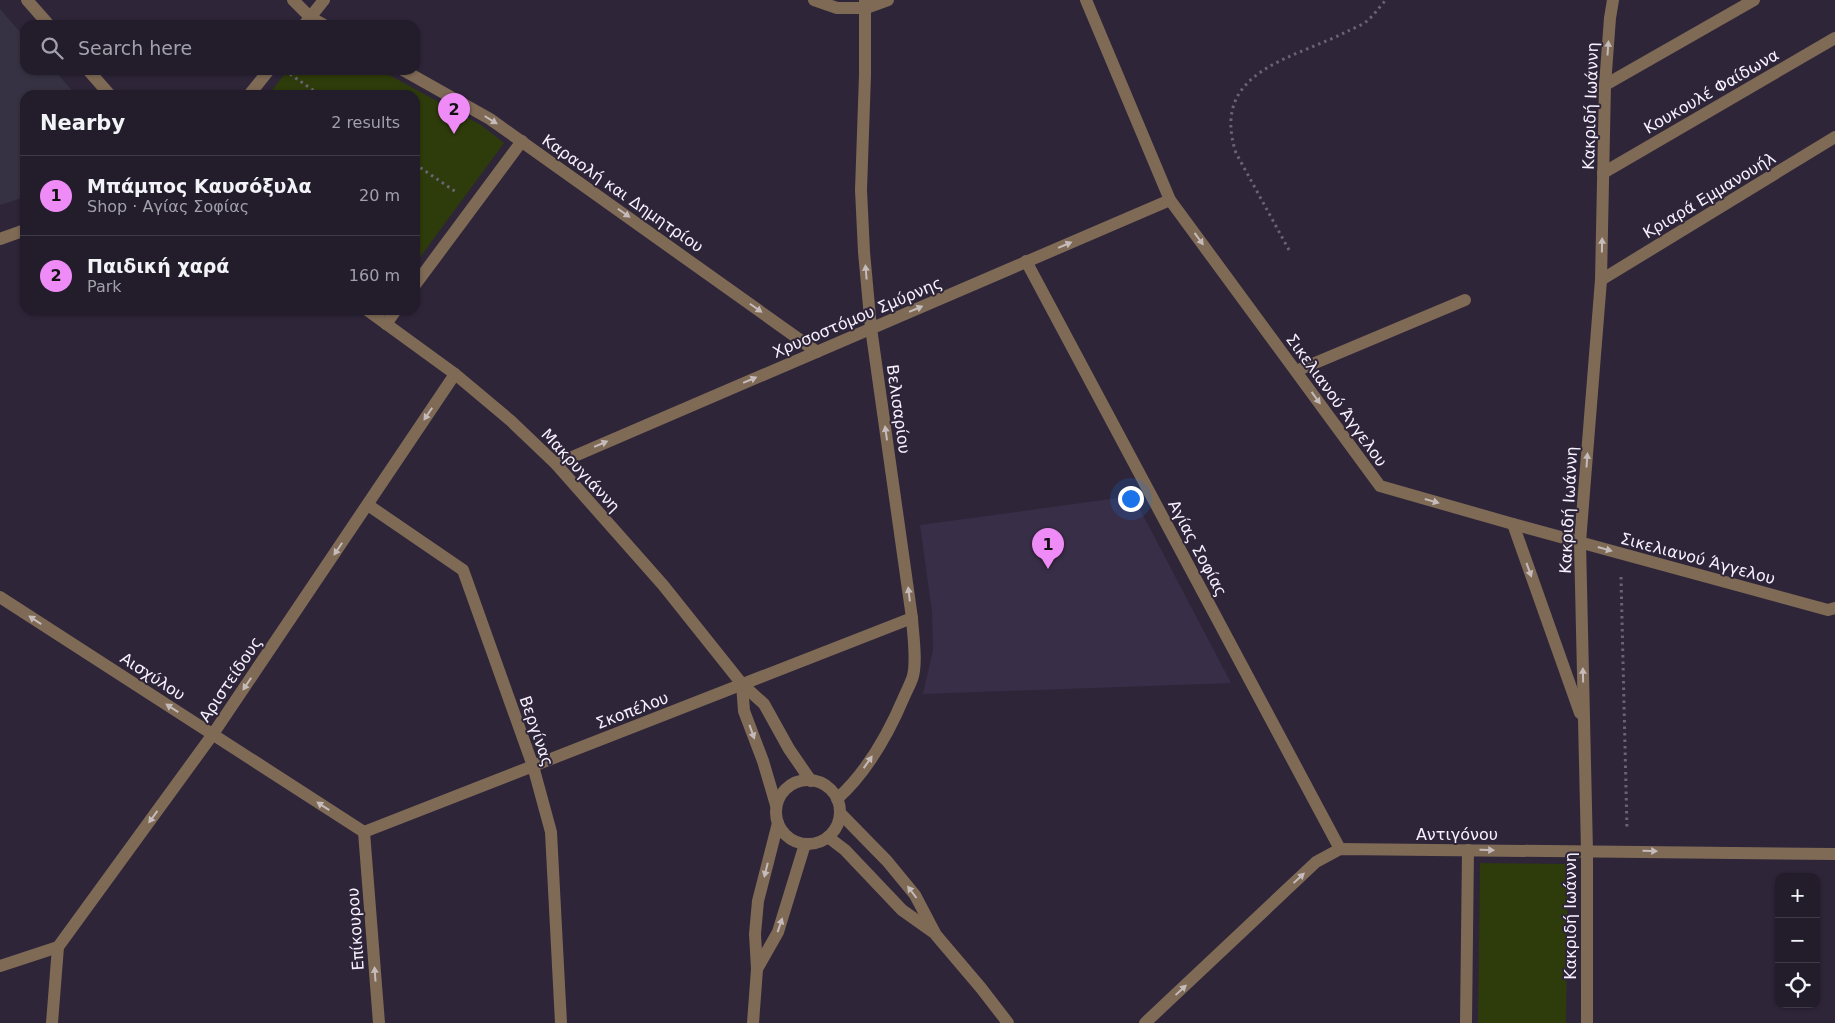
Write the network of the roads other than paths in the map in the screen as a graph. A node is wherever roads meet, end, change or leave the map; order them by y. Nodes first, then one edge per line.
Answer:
1 (27, 0) edge
2 (293, 0) edge
3 (324, 0) edge
4 (814, 0) edge
5 (888, 0) edge
6 (1086, 0) edge
7 (1612, 0) edge
8 (1754, 0) edge
9 (866, 4) edge
10 (45, 20) edge
11 (307, 20) edge
12 (309, 20) edge
13 (1835, 38) edge
14 (92, 75) edge
15 (265, 75) edge
16 (412, 75) edge
17 (1605, 85) junction
18 (106, 90) edge
19 (253, 90) edge
20 (1835, 137) edge
21 (522, 141) junction
22 (1603, 173) junction
23 (1170, 200) junction
24 (20, 232) edge
25 (0, 239) edge
26 (1026, 262) junction
27 (420, 278) edge
28 (1601, 280) junction
29 (1465, 300) dead end
30 (374, 315) edge
31 (392, 315) edge
32 (386, 324) junction
33 (871, 328) junction
34 (817, 352) junction
35 (1296, 371) junction
36 (455, 374) junction
37 (556, 464) junction
38 (368, 505) junction
39 (1513, 524) junction
40 (1580, 542) junction
41 (0, 597) edge
42 (1835, 608) edge
43 (912, 618) junction
44 (742, 684) junction
45 (1584, 723) junction
46 (213, 734) junction
47 (533, 766) junction
48 (811, 781) junction
49 (837, 799) junction
50 (776, 805) junction
51 (840, 814) junction
52 (778, 823) junction
53 (364, 832) junction
54 (828, 837) junction
55 (805, 844) junction
56 (1340, 849) junction
57 (1468, 850) junction
58 (1587, 851) junction
59 (1835, 854) edge
60 (936, 935) junction
61 (58, 947) junction
62 (0, 966) edge
63 (757, 968) junction
64 (52, 1023) edge
65 (378, 1023) edge
66 (561, 1023) edge
67 (753, 1023) edge
68 (1008, 1023) edge
69 (1145, 1023) edge
70 (1466, 1023) edge
71 (1587, 1023) edge

1 - 10 street
2 - 11 street
3 - 12 street
4 - 9 street
5 - 9 street
6 - 23 street, Σικελιανού Άγγελου
17 -> 7 street, Κακριδή Ιωάννη
8 - 17 street
33 -> 9 street, Βελισαρίου
13 - 22 street, Κουκουλέ Φαίδωνα
14 - 18 street
15 - 19 street
16 -> 21 street, Καραολή και Δημητρίου
17 - 22 street, Κακριδή Ιωάννη
20 - 28 street, Κριαρά Εμμανουήλ
21 - 27 street
21 -> 34 street, Καραολή και Δημητρίου
28 -> 22 street, Κακριδή Ιωάννη
26 -> 23 street, Χρυσοστόμου Σμύρνης
23 -> 35 street, Σικελιανού Άγγελου
24 - 25 street
33 -> 26 street, Χρυσοστόμου Σμύρνης
26 - 56 street, Αγίας Σοφίας
40 -> 28 street, Κακριδή Ιωάννη
29 - 35 street
30 - 32 street, Μακρυγιάννη
31 - 32 street
32 - 36 street, Μακρυγιάννη
33 - 34 street, Χρυσοστόμου Σμύρνης
43 -> 33 street, Βελισαρίου
37 -> 34 street, Χρυσοστόμου Σμύρνης
35 -> 39 street, Σικελιανού Άγγελου
36 - 37 street, Μακρυγιάννη
36 -> 38 street, Αριστείδους
37 - 44 street, Μακρυγιάννη
38 -> 46 street, Αριστείδους
38 - 47 street, Βεργίνας
39 - 40 street, Σικελιανού Άγγελου
39 -> 45 street
40 -> 42 street, Σικελιανού Άγγελου
45 -> 40 street, Κακριδή Ιωάννη
46 -> 41 street, Αισχύλου
43 - 44 street, Σκοπέλου
49 -> 43 street, Βελισαρίου
44 - 47 street, Σκοπέλου
44 - 48 street, Μακρυγιάννη
44 -> 50 street
45 - 58 street, Κακριδή Ιωάννη
53 -> 46 street, Αισχύλου
46 -> 61 street, Αριστείδους
47 - 53 street, Σκοπέλου
47 - 66 street, Βεργίνας
48 - 49 street, Μακρυγιάννη
48 - 50 street
49 - 51 street
50 - 52 street
51 - 54 street
60 -> 51 street
52 - 55 street
52 -> 63 street
65 -> 53 street, Επίκουρου
54 - 55 street
54 - 60 street
63 -> 55 street
56 - 57 street, Αντιγόνου
69 -> 56 street, Αντιγόνου
57 -> 58 street, Αντιγόνου
57 - 70 street
58 -> 59 street, Αντιγόνου
58 - 71 street, Κακριδή Ιωάννη
60 - 68 street
61 - 62 street
61 - 64 street
63 - 67 street

